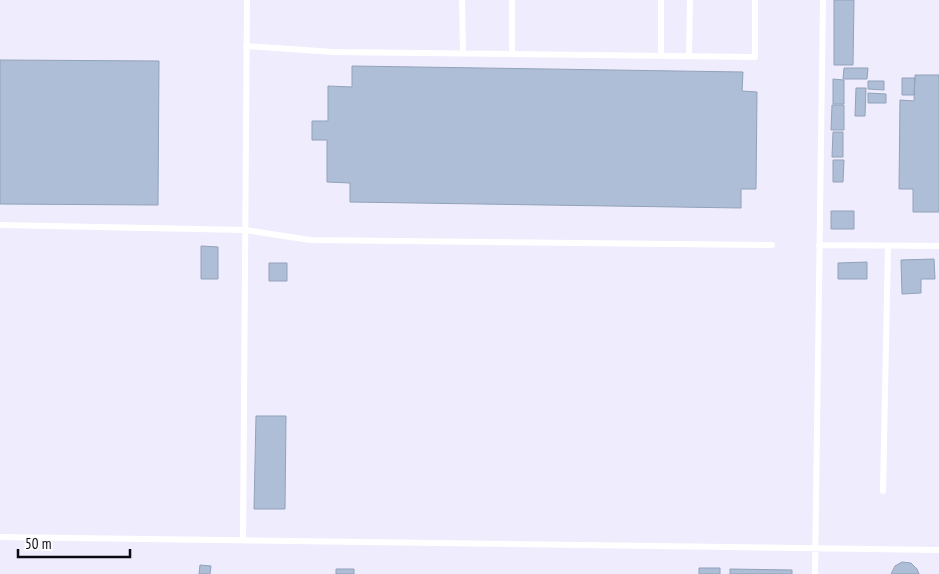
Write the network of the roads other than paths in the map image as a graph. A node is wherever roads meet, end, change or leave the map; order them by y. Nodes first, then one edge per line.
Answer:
1 (247, 0) edge
2 (462, 0) edge
3 (512, 0) edge
4 (661, 0) edge
5 (690, 0) edge
6 (755, 0) edge
7 (822, 0) edge
8 (246, 46) junction
9 (463, 53) junction
10 (512, 54) junction
11 (660, 56) junction
12 (689, 56) junction
13 (0, 225) edge
14 (245, 230) junction
15 (772, 245) dead end
16 (819, 245) junction
17 (888, 246) junction
18 (939, 246) edge
19 (884, 491) dead end
20 (0, 537) edge
21 (243, 540) junction
22 (815, 548) junction
23 (939, 550) edge
24 (815, 574) edge

1 - 8 lane
2 - 9 lane
3 - 10 lane
4 - 11 lane
5 - 12 lane
6 - 12 lane
7 - 16 lane
8 - 9 lane
8 - 14 lane
9 - 10 lane
10 - 11 lane
11 - 12 lane
13 - 14 lane
14 - 15 lane
14 - 21 lane
16 - 17 lane
16 - 22 lane
17 - 18 lane
17 - 19 lane
20 - 21 lane
21 - 22 lane
22 - 23 lane
22 - 24 lane

